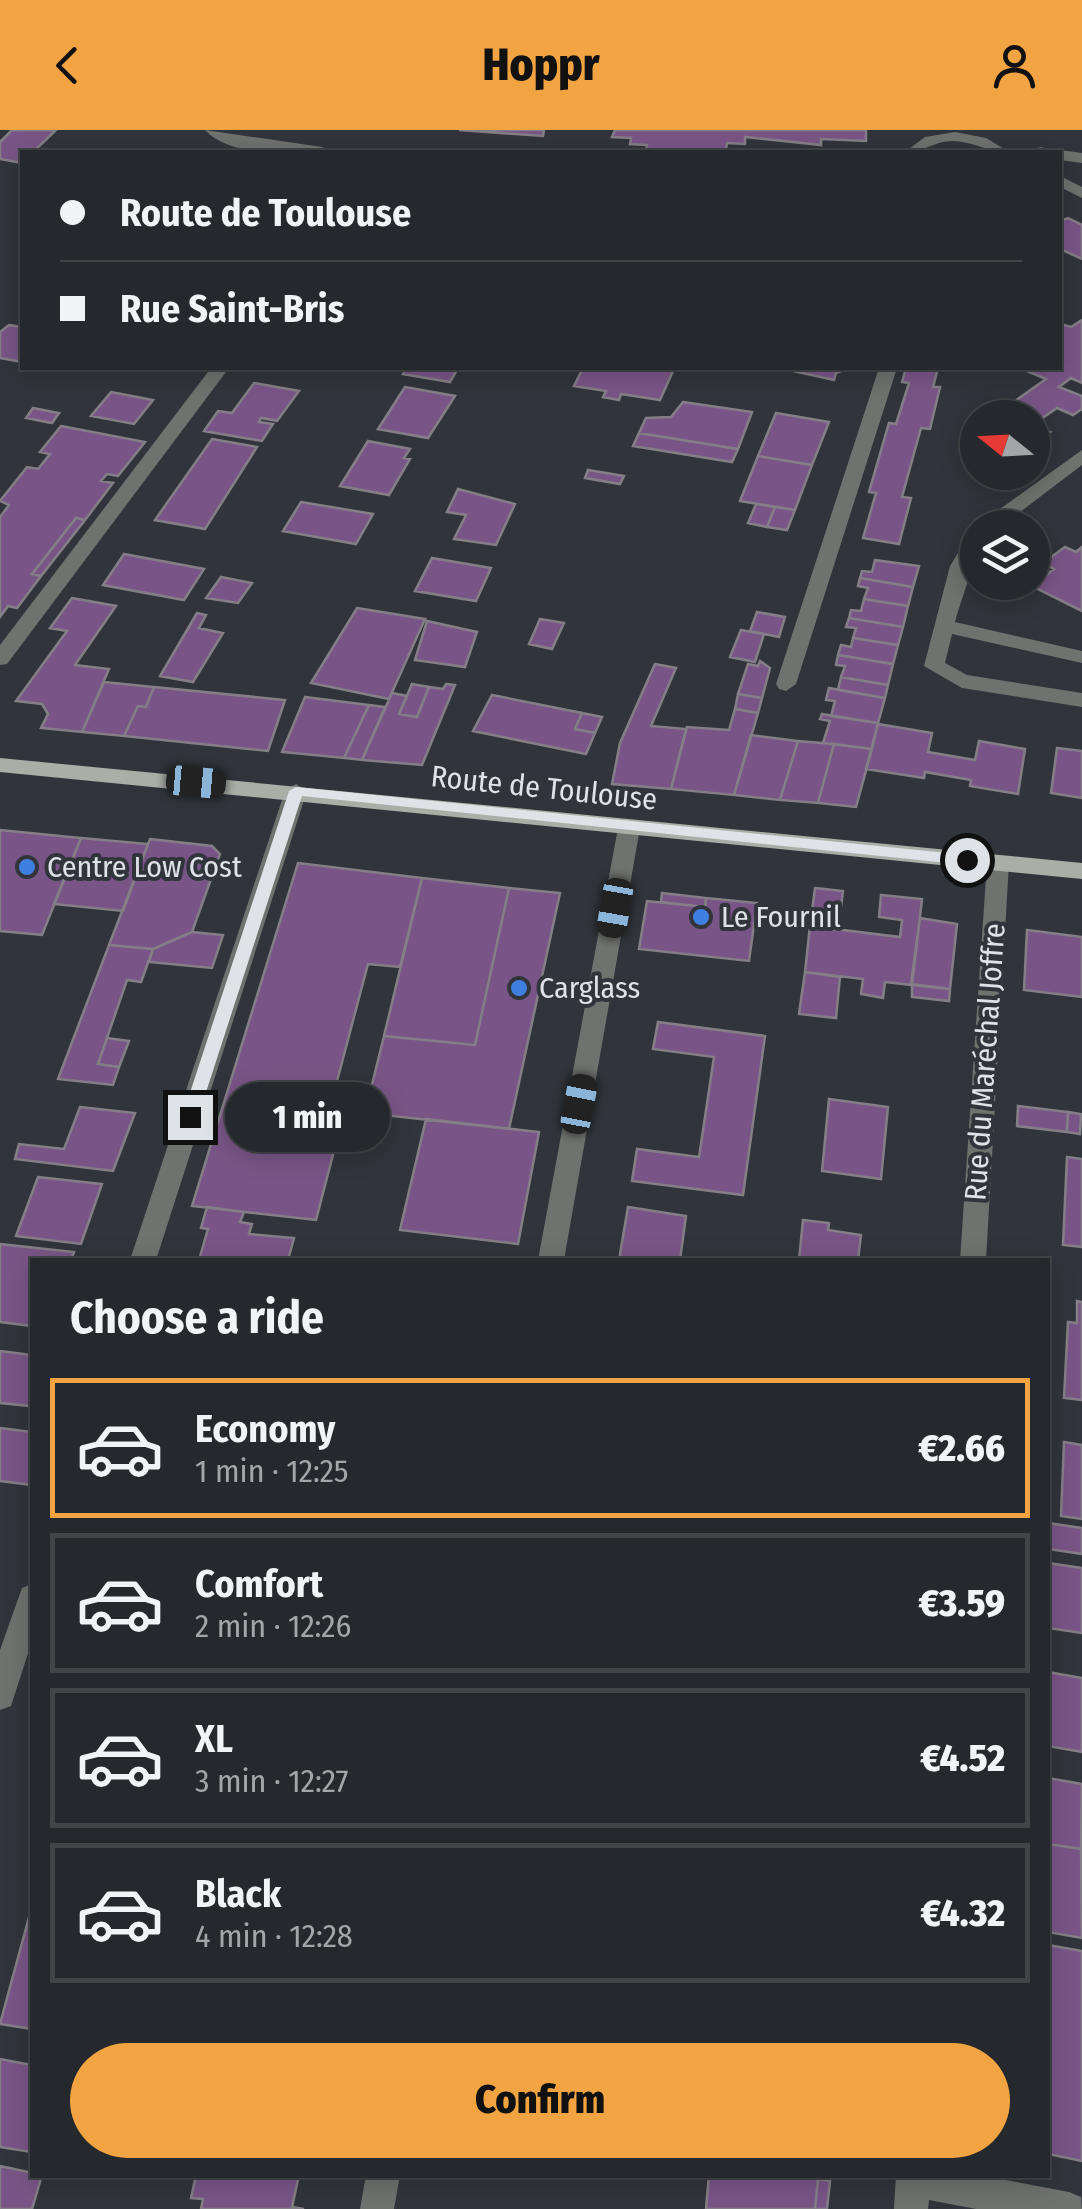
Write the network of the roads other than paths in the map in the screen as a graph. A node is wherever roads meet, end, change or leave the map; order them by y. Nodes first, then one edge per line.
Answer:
1 (213, 132) edge
2 (917, 142) edge
3 (305, 150) edge
4 (997, 150) edge
5 (218, 370) edge
6 (887, 370) edge
7 (1082, 456) edge
8 (1010, 510) edge
9 (960, 566) edge
10 (944, 626) junction
11 (1082, 657) edge
12 (0, 659) edge
13 (786, 684) dead end
14 (1082, 700) edge
15 (0, 764) edge
16 (296, 791) junction
17 (629, 828) junction
18 (998, 863) junction
19 (1082, 871) edge
20 (144, 1258) edge
21 (551, 1258) edge
22 (972, 1258) edge
23 (30, 1602) edge
24 (0, 1696) edge
25 (382, 2178) edge
26 (912, 2188) edge
27 (376, 2209) edge
28 (1069, 2209) edge

1 - 3 street
2 - 4 street
5 - 12 street
6 - 13 street
7 - 8 street
9 - 10 street
10 - 11 street
10 - 14 street
15 - 16 main road, Route de Toulouse
16 - 17 main road, Route de Toulouse
16 - 20 street
17 - 18 main road, Route de Toulouse
17 - 21 street
18 - 19 main road, Route de Toulouse
18 - 22 street, Rue du Maréchal Joffre
23 - 24 street
25 - 27 street
26 - 28 street

